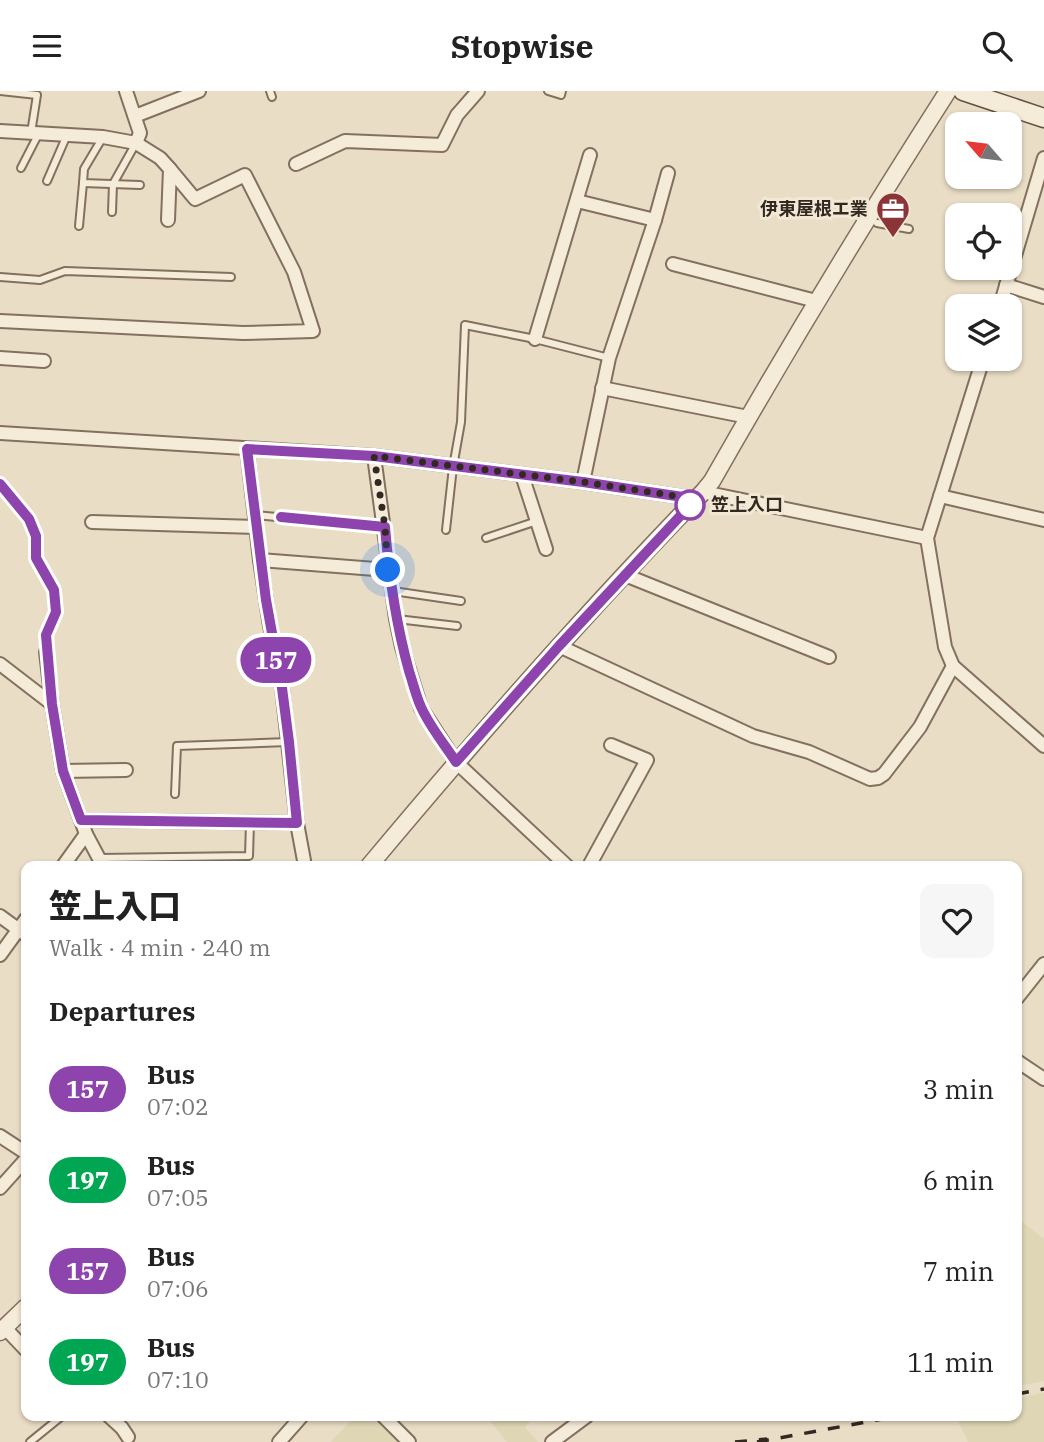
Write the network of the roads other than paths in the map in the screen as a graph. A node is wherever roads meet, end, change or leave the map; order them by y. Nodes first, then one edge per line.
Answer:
1 (0, 91) edge
2 (126, 91) edge
3 (198, 91) edge
4 (478, 91) edge
5 (548, 91) edge
6 (562, 91) edge
7 (948, 91) edge
8 (963, 91) edge
9 (27, 92) edge
10 (135, 116) junction
11 (1044, 118) edge
12 (1, 133) edge
13 (35, 133) junction
14 (67, 135) junction
15 (103, 137) junction
16 (136, 143) junction
17 (590, 155) dead end
18 (1044, 158) edge
19 (296, 164) dead end
20 (21, 168) dead end
21 (170, 169) junction
22 (668, 173) dead end
23 (47, 181) dead end
24 (83, 183) junction
25 (113, 184) junction
26 (140, 184) dead end
27 (1040, 190) edge
28 (577, 201) junction
29 (112, 212) dead end
30 (655, 220) junction
31 (169, 221) dead end
32 (877, 223) dead end
33 (79, 226) dead end
34 (909, 229) dead end
35 (673, 264) dead end
36 (0, 277) edge
37 (231, 277) dead end
38 (1006, 285) junction
39 (1003, 294) edge
40 (1044, 297) edge
41 (816, 301) junction
42 (0, 321) edge
43 (535, 339) junction
44 (0, 358) edge
45 (610, 358) junction
46 (44, 361) dead end
47 (979, 371) edge
48 (602, 388) junction
49 (748, 417) junction
50 (0, 433) edge
51 (247, 449) junction
52 (374, 456) junction
53 (453, 467) junction
54 (523, 475) junction
55 (583, 482) junction
56 (0, 484) edge
57 (699, 496) junction
58 (940, 496) junction
59 (1044, 520) edge
60 (256, 521) junction
61 (537, 521) junction
62 (92, 522) dead end
63 (385, 527) junction
64 (446, 530) dead end
65 (486, 538) dead end
66 (927, 538) junction
67 (546, 549) dead end
68 (260, 560) junction
69 (388, 570) junction
70 (625, 575) junction
71 (393, 591) junction
72 (461, 601) dead end
73 (396, 619) junction
74 (457, 626) dead end
75 (559, 646) junction
76 (46, 652) joint
77 (829, 657) dead end
78 (953, 666) junction
79 (2, 670) edge
80 (52, 704) junction
81 (289, 742) junction
82 (611, 745) dead end
83 (1044, 746) edge
84 (456, 762) junction
85 (126, 770) dead end
86 (63, 771) junction
87 (175, 793) dead end
88 (81, 820) junction
89 (250, 823) junction
90 (297, 823) junction
91 (86, 834) junction
92 (67, 861) edge
93 (100, 861) edge
94 (126, 861) edge
95 (304, 861) edge
96 (373, 861) edge
97 (562, 861) edge
98 (592, 861) edge
99 (0, 916) edge
100 (21, 926) edge
101 (21, 931) edge
102 (0, 955) edge
103 (1044, 964) edge
104 (1022, 992) edge
105 (1022, 1064) edge
106 (1044, 1079) edge
107 (0, 1136) edge
108 (21, 1150) edge
109 (21, 1165) edge
110 (0, 1188) edge
111 (21, 1312) edge
112 (2, 1330) edge
113 (21, 1346) edge
114 (56, 1421) edge
115 (114, 1421) edge
116 (298, 1421) edge
117 (388, 1421) edge
118 (580, 1421) edge
119 (128, 1437) dead end
120 (30, 1442) edge
121 (279, 1442) edge
122 (409, 1442) edge
123 (552, 1442) edge

1 - 9 lane
2 - 10 street
3 - 10 street
4 - 19 street
5 - 6 lane
7 - 41 street
8 - 11 main road
9 - 13 lane
10 - 16 street
12 - 13 street
13 - 14 street
13 - 20 lane
14 - 15 street
14 - 23 lane
15 - 16 street
15 - 24 lane
16 - 21 street
16 - 25 lane
17 - 28 street
18 - 27 street
21 - 31 street
21 - 42 street
22 - 30 street
24 - 25 lane
24 - 33 lane
25 - 26 lane
25 - 29 lane
27 - 38 street
28 - 30 street
28 - 43 street
30 - 45 street
32 - 34 lane
35 - 41 street
36 - 37 lane
38 - 39 street
38 - 40 street
41 - 49 street
43 - 45 lane
43 - 53 lane
44 - 46 street
45 - 48 street
47 - 58 street
48 - 49 street
48 - 55 street
49 - 57 street
50 - 51 street
51 - 52 street
51 - 60 street
52 - 53 street
52 - 63 street
53 - 54 street
53 - 64 lane
54 - 55 street
54 - 61 street
55 - 57 street
56 - 76 lane
57 - 66 street
57 - 70 street
58 - 59 street
58 - 66 street
60 - 62 street
60 - 63 lane
60 - 68 street
61 - 65 lane
61 - 67 street
63 - 69 street
66 - 78 street
68 - 69 street
68 - 81 street
69 - 71 street
70 - 75 street
70 - 77 street
71 - 72 lane
71 - 73 street
73 - 74 lane
73 - 84 street
75 - 78 street
75 - 84 street
76 - 80 street
78 - 83 street
79 - 80 street
80 - 86 street
81 - 87 lane
81 - 90 street
82 - 98 street
84 - 96 street
84 - 97 street
85 - 86 street
86 - 88 street
88 - 89 street
88 - 91 street
89 - 90 street
89 - 94 lane
90 - 95 street
91 - 92 street
91 - 93 street
99 - 100 street
101 - 102 street
103 - 104 street
105 - 106 street
107 - 108 street
109 - 110 street
111 - 112 street
112 - 113 street
114 - 120 lane
115 - 119 street
116 - 121 street
117 - 122 street
118 - 123 street

